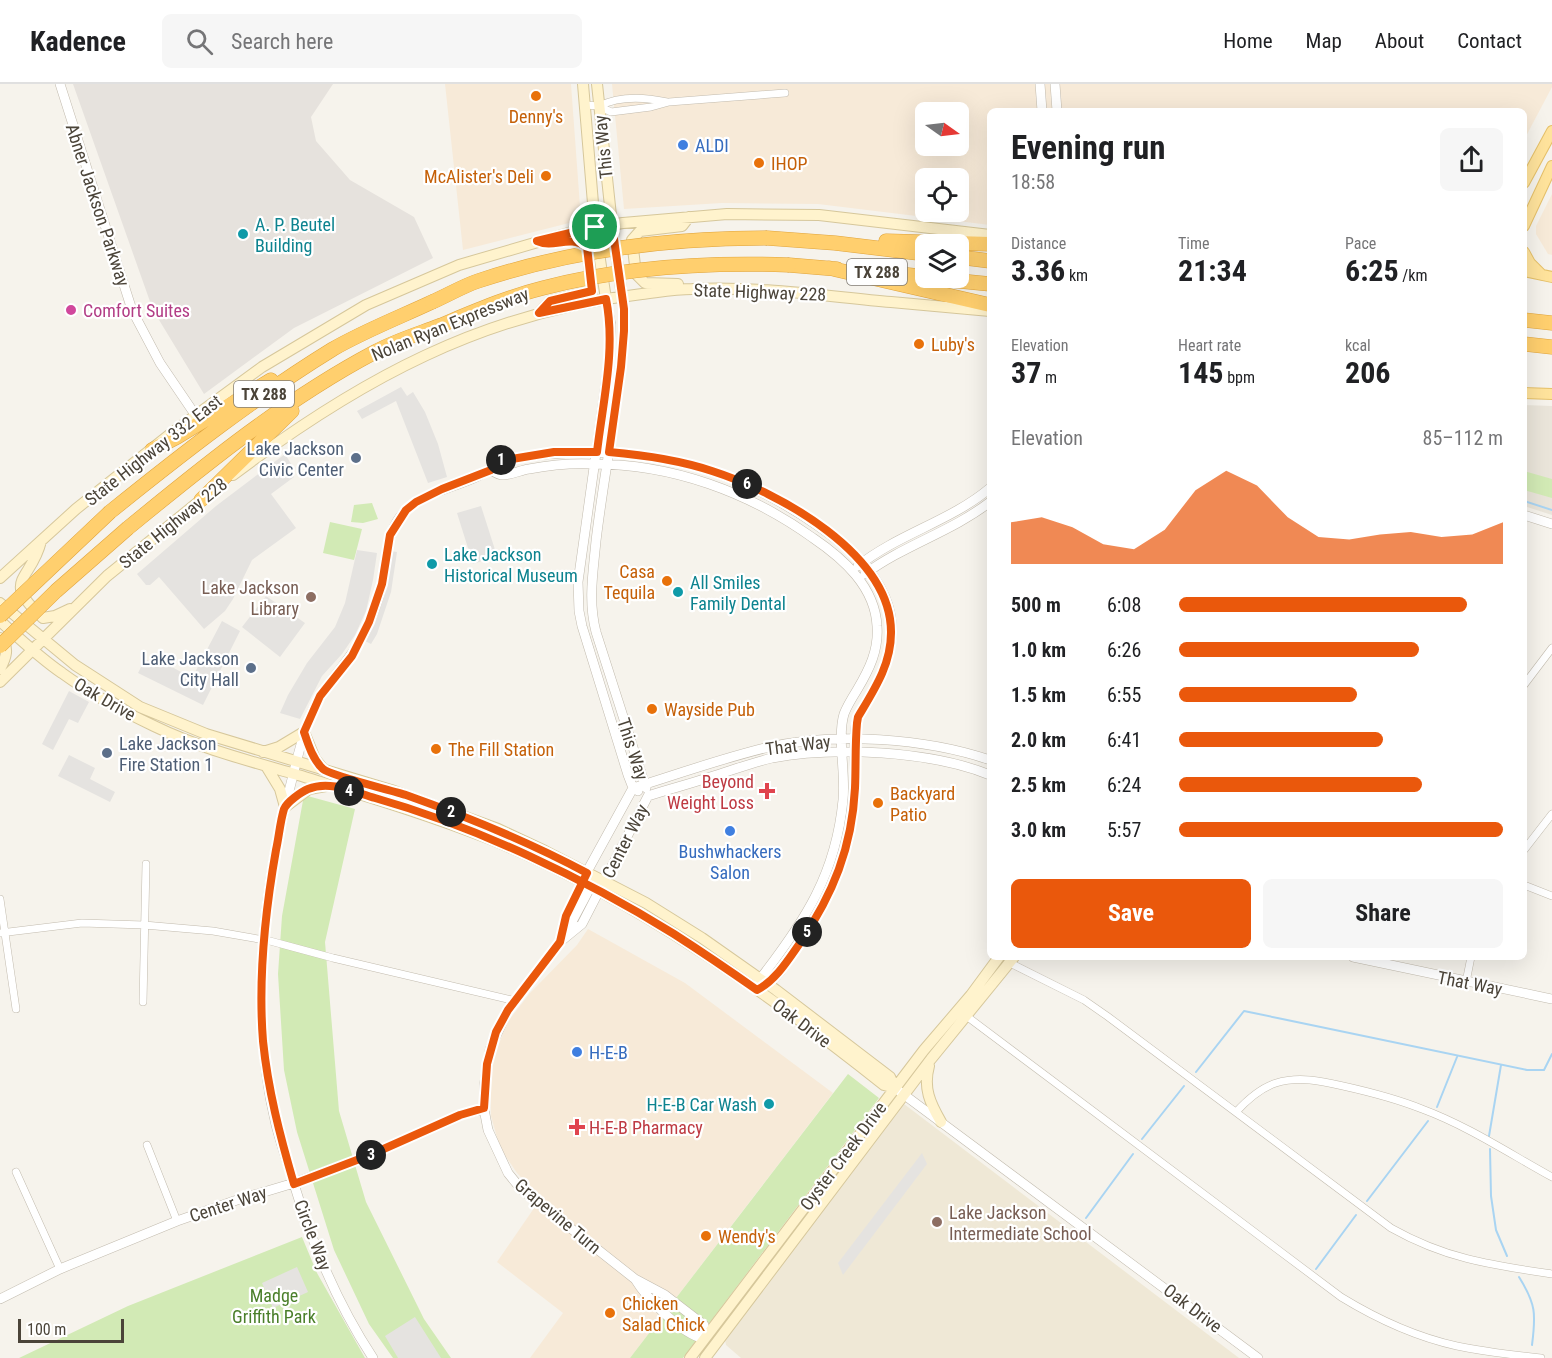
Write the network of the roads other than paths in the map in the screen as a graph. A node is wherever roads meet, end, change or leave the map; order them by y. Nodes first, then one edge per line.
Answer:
1 (60, 84) edge
2 (583, 84) edge
3 (597, 84) edge
4 (1040, 84) edge
5 (1054, 84) edge
6 (785, 93) dead end
7 (585, 105) junction
8 (599, 105) junction
9 (1042, 108) edge
10 (1057, 108) edge
11 (1552, 131) edge
12 (1552, 166) edge
13 (1527, 177) edge
14 (689, 217) junction
15 (1527, 220) edge
16 (612, 225) junction
17 (595, 227) junction
18 (987, 235) edge
19 (537, 241) junction
20 (836, 243) junction
21 (987, 244) edge
22 (915, 253) edge
23 (969, 258) edge
24 (1527, 258) edge
25 (987, 261) edge
26 (829, 268) junction
27 (1527, 272) edge
28 (1544, 275) edge
29 (915, 276) edge
30 (1527, 278) edge
31 (969, 282) edge
32 (987, 284) edge
33 (690, 289) junction
34 (622, 296) junction
35 (606, 299) junction
36 (987, 304) edge
37 (987, 311) edge
38 (539, 313) junction
39 (1527, 320) edge
40 (1552, 323) edge
41 (1527, 344) edge
42 (1552, 347) edge
43 (335, 348) junction
44 (317, 386) junction
45 (1527, 393) edge
46 (1552, 394) edge
47 (196, 416) junction
48 (152, 450) junction
49 (597, 452) junction
50 (609, 452) junction
51 (595, 464) junction
52 (607, 464) junction
53 (491, 470) junction
54 (987, 490) edge
55 (201, 500) junction
56 (968, 504) junction
57 (987, 504) edge
58 (975, 513) junction
59 (1527, 518) edge
60 (1552, 524) edge
61 (41, 541) junction
62 (862, 563) junction
63 (869, 572) junction
64 (855, 575) junction
65 (0, 578) edge
66 (0, 603) edge
67 (80, 604) junction
68 (0, 616) edge
69 (0, 621) edge
70 (0, 638) edge
71 (42, 640) junction
72 (0, 646) edge
73 (1552, 648) edge
74 (32, 650) junction
75 (0, 669) edge
76 (91, 676) junction
77 (1527, 681) edge
78 (0, 682) edge
79 (84, 688) junction
80 (113, 690) junction
81 (106, 702) junction
82 (148, 717) junction
83 (304, 732) junction
84 (206, 734) junction
85 (842, 740) junction
86 (856, 740) junction
87 (202, 746) junction
88 (263, 752) junction
89 (843, 752) junction
90 (855, 752) junction
91 (987, 759) edge
92 (296, 762) junction
93 (266, 766) junction
94 (324, 770) junction
95 (293, 774) junction
96 (987, 774) edge
97 (644, 784) junction
98 (333, 786) junction
99 (633, 788) junction
100 (648, 796) junction
101 (285, 807) junction
102 (1552, 814) edge
103 (1527, 846) edge
104 (146, 864) dead end
105 (587, 873) junction
106 (604, 881) junction
107 (1527, 886) edge
108 (590, 888) junction
109 (1552, 896) edge
110 (0, 899) edge
111 (144, 924) junction
112 (2, 933) edge
113 (265, 940) junction
114 (560, 942) junction
115 (1005, 960) edge
116 (1008, 960) edge
117 (1367, 960) edge
118 (1470, 960) edge
119 (764, 981) junction
120 (1466, 982) junction
121 (757, 990) junction
122 (1552, 999) edge
123 (516, 1000) junction
124 (143, 1002) dead end
125 (16, 1009) dead end
126 (963, 1013) junction
127 (931, 1059) junction
128 (895, 1088) junction
129 (904, 1095) junction
130 (484, 1108) junction
131 (1236, 1112) junction
132 (941, 1122) junction
133 (147, 1145) dead end
134 (16, 1172) dead end
135 (1552, 1177) edge
136 (294, 1184) junction
137 (177, 1221) junction
138 (60, 1269) junction
139 (1552, 1274) edge
140 (635, 1279) junction
141 (0, 1299) edge
142 (704, 1339) junction
143 (373, 1358) edge
144 (690, 1358) edge
145 (705, 1358) edge
146 (1258, 1358) edge
147 (1541, 1358) edge

1 - 47 street, Abner Jackson Parkway
2 - 7 main road, This Way
3 - 8 main road, This Way
4 - 9 street
5 - 10 street
6 - 8 street
7 - 8 street
7 - 17 main road, This Way
8 - 16 main road, This Way
11 - 13 main road
12 - 15 main road
14 - 16 main road
14 - 18 main road
14 - 33 main road
16 - 17 main road
16 - 34 main road, This Way
17 - 19 main road
17 - 35 main road, This Way
19 - 38 main road
19 - 47 main road, State Highway 332 East
20 - 21 highway
20 - 22 highway, Nolan Ryan Expressway / TX 288
20 - 43 highway, Nolan Ryan Expressway / TX 288, bridge
23 - 25 highway
24 - 28 main road
26 - 29 highway, Nolan Ryan Expressway / TX 288
26 - 36 highway
26 - 44 highway, Nolan Ryan Expressway / TX 288, bridge
27 - 28 main road
28 - 30 main road
31 - 32 highway, Nolan Ryan Expressway / TX 288
33 - 34 main road, State Highway 228
33 - 37 main road, State Highway 228
34 - 35 main road, State Highway 228
34 - 50 street, This Way
35 - 38 main road, State Highway 228
35 - 49 street, This Way
38 - 55 main road, State Highway 228
39 - 40 highway
41 - 42 highway
43 - 48 highway
43 - 68 highway, Nolan Ryan Expressway / TX 288, bridge
44 - 55 highway
44 - 72 highway, Nolan Ryan Expressway / TX 288, bridge
45 - 46 main road
47 - 48 main road, State Highway 332 East
48 - 61 main road, State Highway 332 East
49 - 50 street, Circle Way
49 - 51 street, This Way
49 - 53 street, Circle Way
50 - 52 street, This Way
50 - 62 street, Circle Way
51 - 52 street, Circle Way
51 - 53 street, Circle Way
51 - 99 street, This Way
52 - 64 street, Circle Way
52 - 97 street, This Way
53 - 83 street, Circle Way
54 - 56 street
55 - 67 main road, State Highway 228
56 - 58 street
56 - 62 street
57 - 58 street
58 - 63 street
59 - 60 street
61 - 65 main road, State Highway 332 East
61 - 67 main road
62 - 63 street, Circle Way
62 - 64 street
63 - 64 street
63 - 86 street, Circle Way
64 - 85 street, Circle Way
66 - 71 main road, Oak Drive
67 - 71 main road
69 - 74 main road, Oak Drive
70 - 75 main road
71 - 74 main road
71 - 76 main road, Oak Drive
73 - 77 street
74 - 78 main road
74 - 79 main road, Oak Drive
76 - 79 main road
76 - 80 main road, Oak Drive
79 - 81 main road, Oak Drive
80 - 81 main road
80 - 82 main road, Oak Drive
81 - 82 main road, Oak Drive
82 - 84 main road, Oak Drive
82 - 87 main road, Oak Drive
83 - 88 main road
83 - 92 street, Circle Way
83 - 94 main road
84 - 87 main road
84 - 88 main road, Oak Drive
85 - 86 street, That Way
85 - 89 street, Circle Way
85 - 97 street, That Way
86 - 90 street, Circle Way
86 - 91 street, That Way
87 - 93 main road, Oak Drive
88 - 92 main road, Oak Drive
89 - 90 street, That Way
89 - 100 street, That Way
89 - 119 street, Circle Way
90 - 96 street, That Way
90 - 119 street, Circle Way
92 - 94 main road, Oak Drive
92 - 95 street, Circle Way
93 - 95 main road, Oak Drive
93 - 101 main road
94 - 105 main road, Oak Drive
95 - 98 main road, Oak Drive
95 - 101 street, Circle Way
97 - 99 street, Center Way
97 - 100 street, This Way
98 - 101 main road
98 - 108 main road, Oak Drive
99 - 100 street, This Way
99 - 105 street, Center Way
100 - 106 street, Center Way
101 - 113 street, Circle Way
102 - 103 street
104 - 111 street
105 - 106 main road, Oak Drive
105 - 108 street, Center Way
106 - 108 street, Center Way
106 - 119 main road, Oak Drive
107 - 109 street
108 - 114 street, Center Way
108 - 114 street, Center Way
108 - 121 main road, Oak Drive
110 - 112 street
111 - 112 street
111 - 113 street
111 - 124 street
112 - 125 street
113 - 123 street
113 - 136 street, Circle Way
114 - 123 street, Center Way
115 - 126 main road, Oyster Creek Drive
116 - 131 street
117 - 120 street, That Way
118 - 120 street
119 - 121 street, Circle Way
119 - 128 main road, Oak Drive
120 - 122 street, That Way
121 - 128 main road, Oak Drive
123 - 130 street, Center Way
126 - 127 main road, Oyster Creek Drive
126 - 128 main road, Oyster Creek Drive
126 - 147 street
127 - 129 main road, Oyster Creek Drive
127 - 132 main road
128 - 129 street, Oak Drive
128 - 142 main road, Oyster Creek Drive
129 - 132 street, Oak Drive
129 - 145 main road, Oyster Creek Drive
130 - 136 street, Center Way
130 - 140 street, Grapevine Turn
131 - 135 street
131 - 139 street
132 - 146 street, Oak Drive
133 - 137 street
134 - 138 street
136 - 137 street, Center Way
136 - 143 street, Circle Way
137 - 138 street, Center Way
138 - 141 street, Center Way
140 - 142 street, Grapevine Turn
140 - 142 street, Grapevine Turn
142 - 144 main road, Oyster Creek Drive

